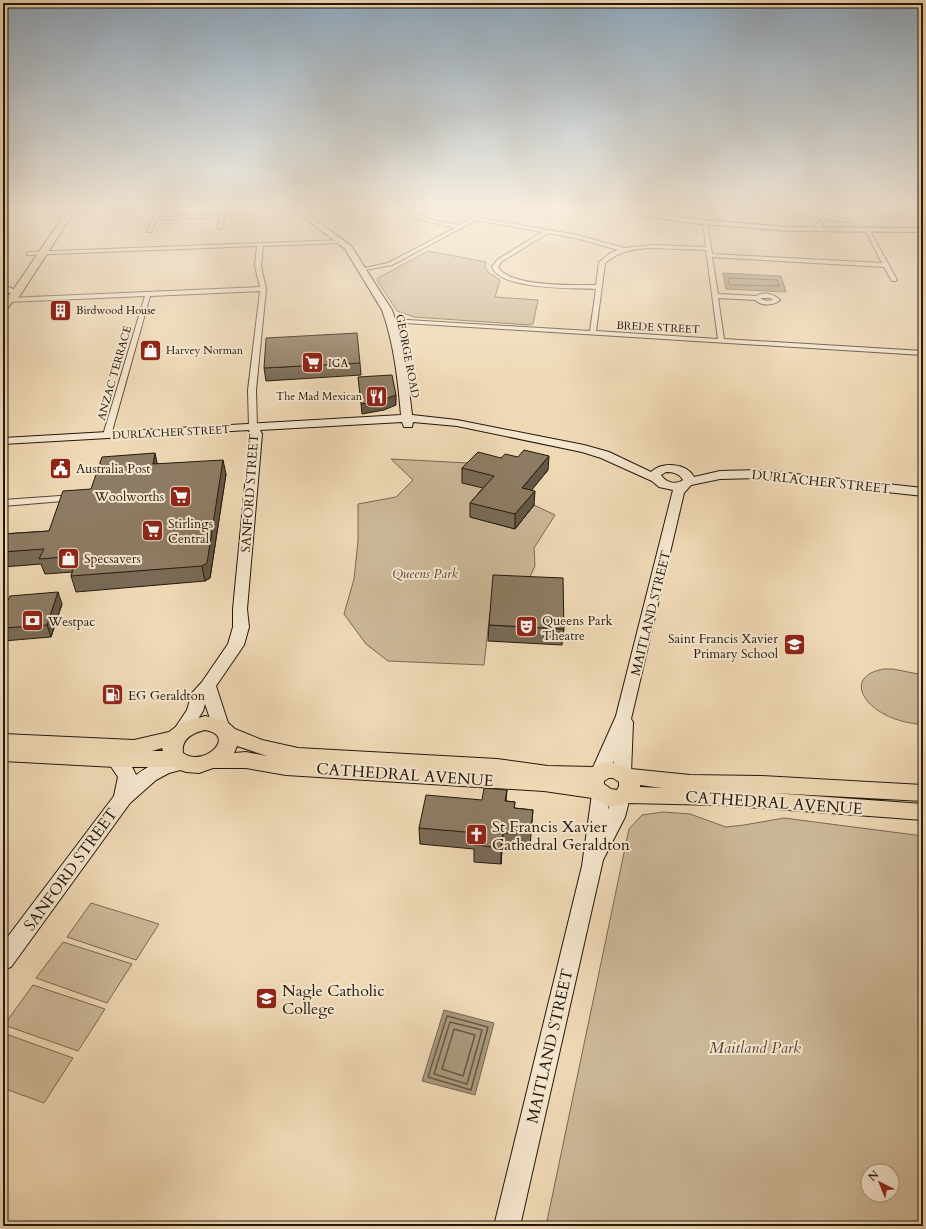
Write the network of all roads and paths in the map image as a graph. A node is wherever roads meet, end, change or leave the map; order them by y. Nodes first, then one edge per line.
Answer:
1 (34, 266) edge
2 (258, 266) edge
3 (360, 266) edge
4 (379, 266) edge
5 (495, 266) edge
6 (601, 266) edge
7 (711, 266) edge
8 (886, 266) edge
9 (362, 270) junction
10 (18, 274) dead end
11 (894, 280) dead end
12 (598, 287) junction
13 (263, 289) junction
14 (148, 294) junction
15 (716, 296) junction
16 (5, 298) edge
17 (757, 298) dead end
18 (391, 322) junction
19 (593, 333) junction
20 (721, 340) junction
21 (923, 353) edge
22 (407, 422) junction
23 (253, 427) junction
24 (107, 435) junction
25 (3, 441) edge
26 (624, 464) junction
27 (668, 469) junction
28 (656, 479) junction
29 (685, 479) junction
30 (923, 492) edge
31 (60, 499) edge
32 (3, 502) edge
33 (674, 511) junction
34 (208, 686) junction
35 (624, 716) junction
36 (224, 730) junction
37 (180, 734) junction
38 (3, 741) edge
39 (3, 754) edge
40 (115, 759) junction
41 (179, 761) junction
42 (214, 761) junction
43 (599, 783) junction
44 (624, 785) junction
45 (923, 793) edge
46 (123, 798) junction
47 (923, 812) edge
48 (592, 866) junction
49 (3, 960) edge
50 (507, 1226) edge

1 - 16 main road
2 - 13 street, SANFORD STREET
3 - 9 street, GEORGE ROAD
4 - 9 street
5 - 12 street
6 - 12 street
7 - 15 street
8 - 11 street
9 - 18 street, GEORGE ROAD
10 - 16 main road
12 - 19 street
13 - 14 street
13 - 23 street, SANFORD STREET
14 - 16 street
14 - 24 street, ANZAC TERRACE
15 - 17 street
15 - 20 street
18 - 19 street, BREDE STREET
18 - 22 street, GEORGE ROAD
19 - 20 street, BREDE STREET
20 - 21 street, BREDE STREET
22 - 23 street, DURLACHER STREET
22 - 26 street, DURLACHER STREET
23 - 24 street, DURLACHER STREET
23 - 34 street, SANFORD STREET
24 - 25 street, DURLACHER STREET
26 - 27 street, DURLACHER STREET
26 - 28 street, DURLACHER STREET
27 - 28 street
27 - 29 street, DURLACHER STREET
28 - 29 street, DURLACHER STREET
28 - 33 street
29 - 30 street, DURLACHER STREET
29 - 33 street, MAITLAND STREET
31 - 32 street
33 - 35 street, MAITLAND STREET
34 - 36 street
34 - 37 street, SANFORD STREET
35 - 43 street, MAITLAND STREET
35 - 44 street, MAITLAND STREET
36 - 37 main road
36 - 42 main road
36 - 43 main road, CATHEDRAL AVENUE
37 - 38 main road
37 - 41 main road
39 - 40 main road
40 - 41 main road
40 - 46 street, SANFORD STREET
41 - 42 main road
41 - 46 street, SANFORD STREET
42 - 43 main road, CATHEDRAL AVENUE
43 - 44 main road
43 - 44 main road
43 - 48 street, MAITLAND STREET
44 - 45 main road, CATHEDRAL AVENUE
44 - 47 main road, CATHEDRAL AVENUE
44 - 48 street, MAITLAND STREET
46 - 49 street, SANFORD STREET
48 - 50 street, MAITLAND STREET

